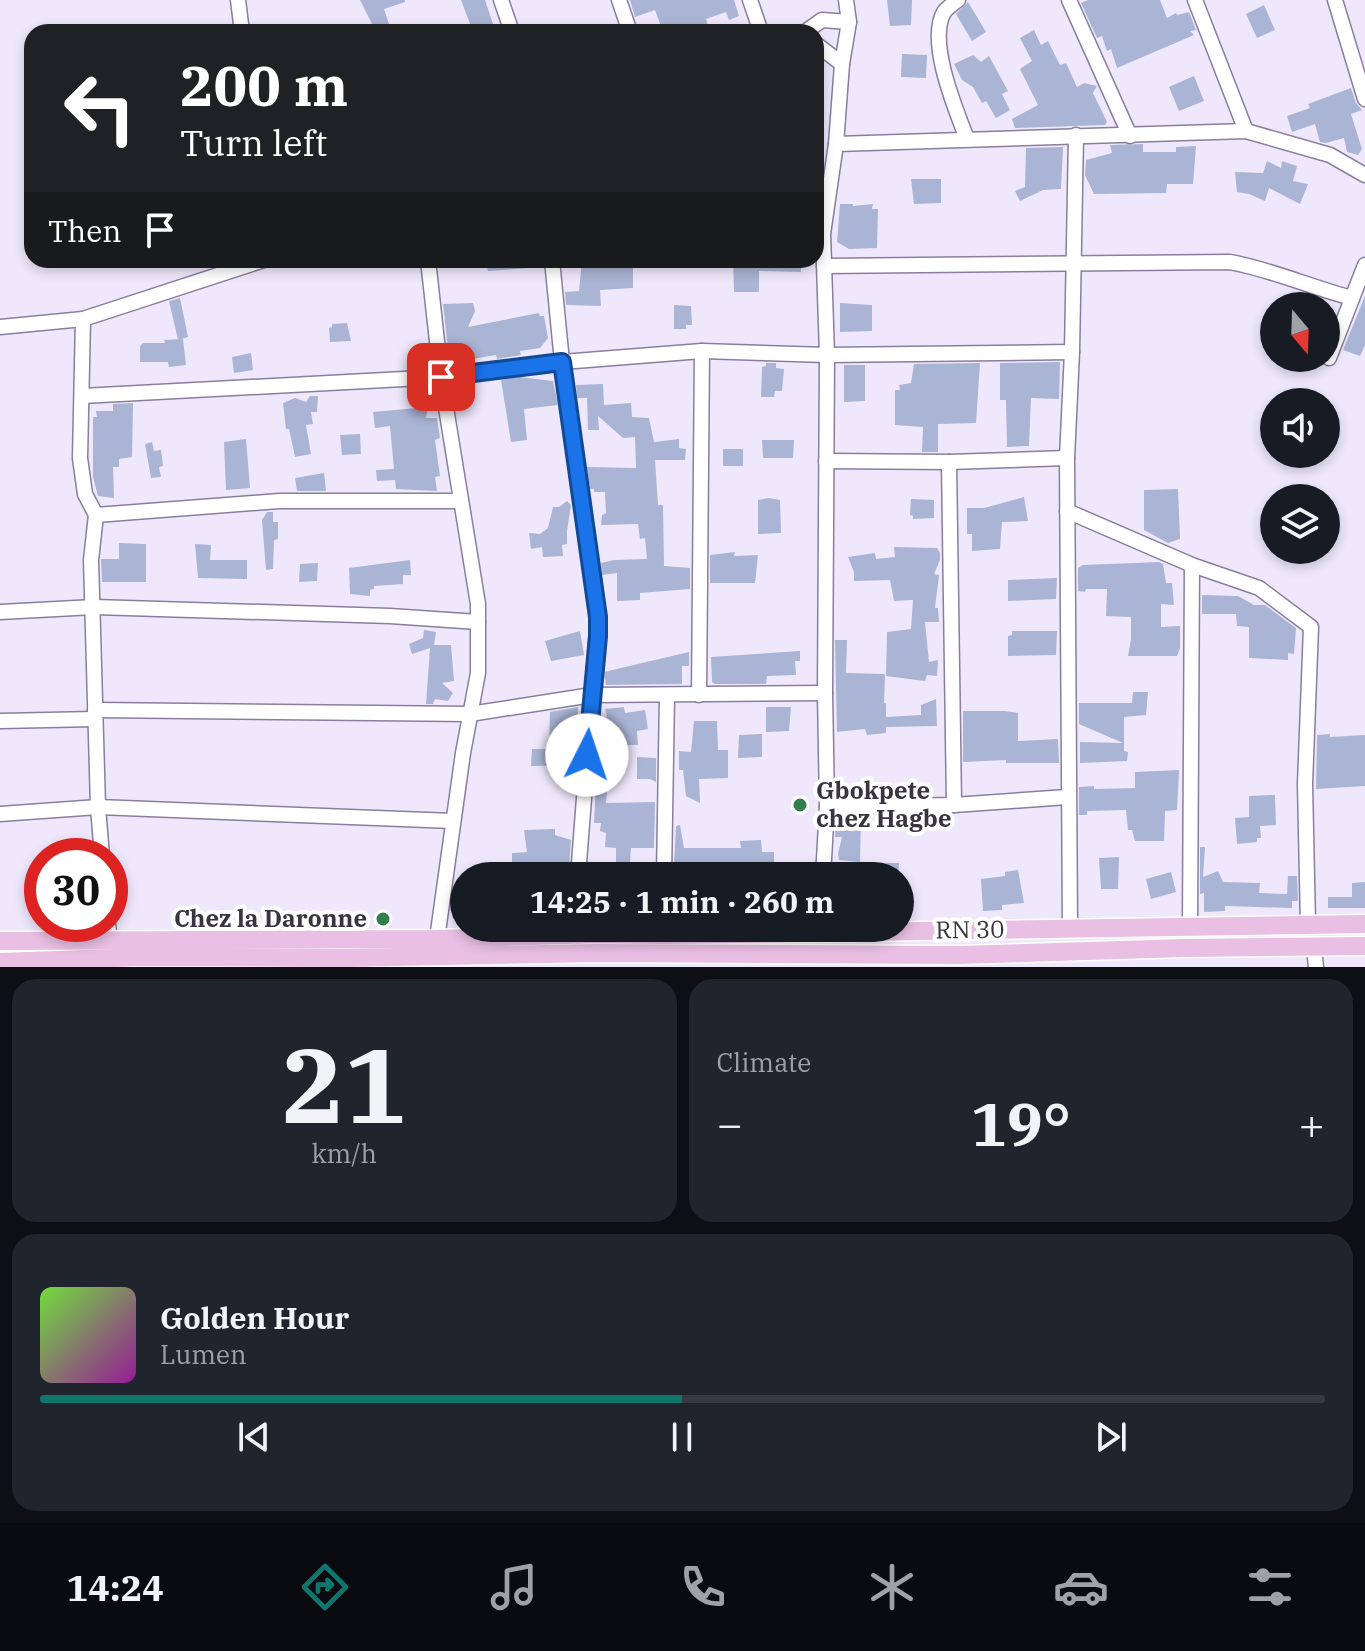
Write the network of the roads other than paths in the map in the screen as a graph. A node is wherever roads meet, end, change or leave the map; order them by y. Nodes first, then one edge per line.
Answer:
1 (238, 0) edge
2 (501, 0) edge
3 (619, 0) edge
4 (750, 0) edge
5 (846, 0) edge
6 (958, 0) edge
7 (1069, 0) edge
8 (1195, 0) edge
9 (1335, 0) edge
10 (849, 22) junction
11 (241, 24) edge
12 (509, 24) edge
13 (627, 24) edge
14 (758, 24) edge
15 (816, 24) edge
16 (824, 50) edge
17 (842, 64) junction
18 (1365, 99) edge
19 (1246, 131) junction
20 (1076, 135) junction
21 (1130, 136) junction
22 (967, 139) junction
23 (836, 144) junction
24 (1365, 175) edge
25 (824, 212) edge
26 (1074, 264) junction
27 (1365, 265) edge
28 (824, 266) joint
29 (239, 268) edge
30 (429, 268) edge
31 (553, 268) edge
32 (1352, 298) junction
33 (83, 319) junction
34 (0, 327) edge
35 (1340, 329) edge
36 (702, 351) junction
37 (1072, 352) junction
38 (827, 355) junction
39 (562, 362) junction
40 (441, 377) junction
41 (82, 396) junction
42 (1067, 458) junction
43 (826, 461) junction
44 (949, 462) junction
45 (460, 501) junction
46 (1067, 511) junction
47 (96, 515) junction
48 (1192, 565) junction
49 (94, 607) junction
50 (0, 612) edge
51 (478, 622) junction
52 (825, 693) junction
53 (592, 695) junction
54 (667, 695) junction
55 (699, 695) junction
56 (95, 714) junction
57 (470, 714) junction
58 (0, 721) edge
59 (1067, 797) junction
60 (954, 805) junction
61 (98, 807) junction
62 (827, 807) junction
63 (0, 814) edge
64 (453, 821) junction
65 (101, 838) edge
66 (579, 862) edge
67 (664, 862) edge
68 (824, 862) edge
69 (1365, 924) edge
70 (1308, 925) junction
71 (1190, 927) junction
72 (914, 930) edge
73 (1070, 930) junction
74 (128, 932) edge
75 (450, 938) edge
76 (24, 939) edge
77 (437, 939) junction
78 (0, 941) edge
79 (1365, 946) edge
80 (1314, 947) junction
81 (596, 960) edge
82 (814, 960) edge
83 (1030, 960) edge
84 (959, 961) edge
85 (0, 962) edge
86 (141, 962) edge
87 (450, 962) edge
88 (346, 963) edge
89 (24, 965) edge
90 (1316, 967) edge

1 - 11 street
2 - 12 street
3 - 13 street
4 - 14 street
5 - 10 street
6 - 22 street
7 - 21 street
8 - 19 street
9 - 18 street
10 - 15 street
10 - 17 street
16 - 17 street
17 - 23 street
19 - 21 street
19 - 24 street
20 - 21 street
20 - 22 street
20 - 26 street
22 - 23 street
23 - 25 street
26 - 28 street
26 - 32 street
26 - 37 street
27 - 32 street
28 - 38 street
29 - 33 street
30 - 40 street
31 - 39 street
32 - 35 street
33 - 34 street
33 - 41 street
36 - 38 street
36 - 39 street
36 - 55 street
37 - 38 street
37 - 42 street
38 - 43 street
39 - 40 street
39 - 53 street
40 - 41 street
40 - 45 street
41 - 47 street
42 - 44 street
42 - 46 street
43 - 44 street
43 - 52 street
44 - 60 street
45 - 47 street
45 - 51 street
46 - 48 street
46 - 59 street
47 - 49 street
48 - 70 street
48 - 71 street
49 - 50 street
49 - 51 street
49 - 56 street
51 - 57 street
52 - 55 street
52 - 62 street
53 - 54 street
53 - 57 street
53 - 66 street
54 - 55 street
54 - 67 street
56 - 57 street
56 - 58 street
56 - 61 street
57 - 64 street
59 - 60 street
59 - 73 street
60 - 62 street
61 - 63 street
61 - 64 street
61 - 65 street
62 - 68 street
64 - 77 street
69 - 70 main road, RN 30
70 - 71 main road, RN 30
71 - 73 main road, RN 30
72 - 73 main road, RN 30
74 - 77 main road, RN 30
75 - 77 main road, RN 30
76 - 78 main road, RN 30
79 - 80 main road, RN 30 / RN 30
80 - 83 main road, RN 30 / RN 30
80 - 90 street
81 - 82 main road, RN 30 / RN 30
81 - 87 main road, RN 30 / RN 30
82 - 84 main road, RN 30 / RN 30
83 - 84 main road, RN 30 / RN 30
85 - 89 main road, RN 30 / RN 30
86 - 88 main road, RN 30 / RN 30
86 - 89 main road, RN 30 / RN 30
87 - 88 main road, RN 30 / RN 30

